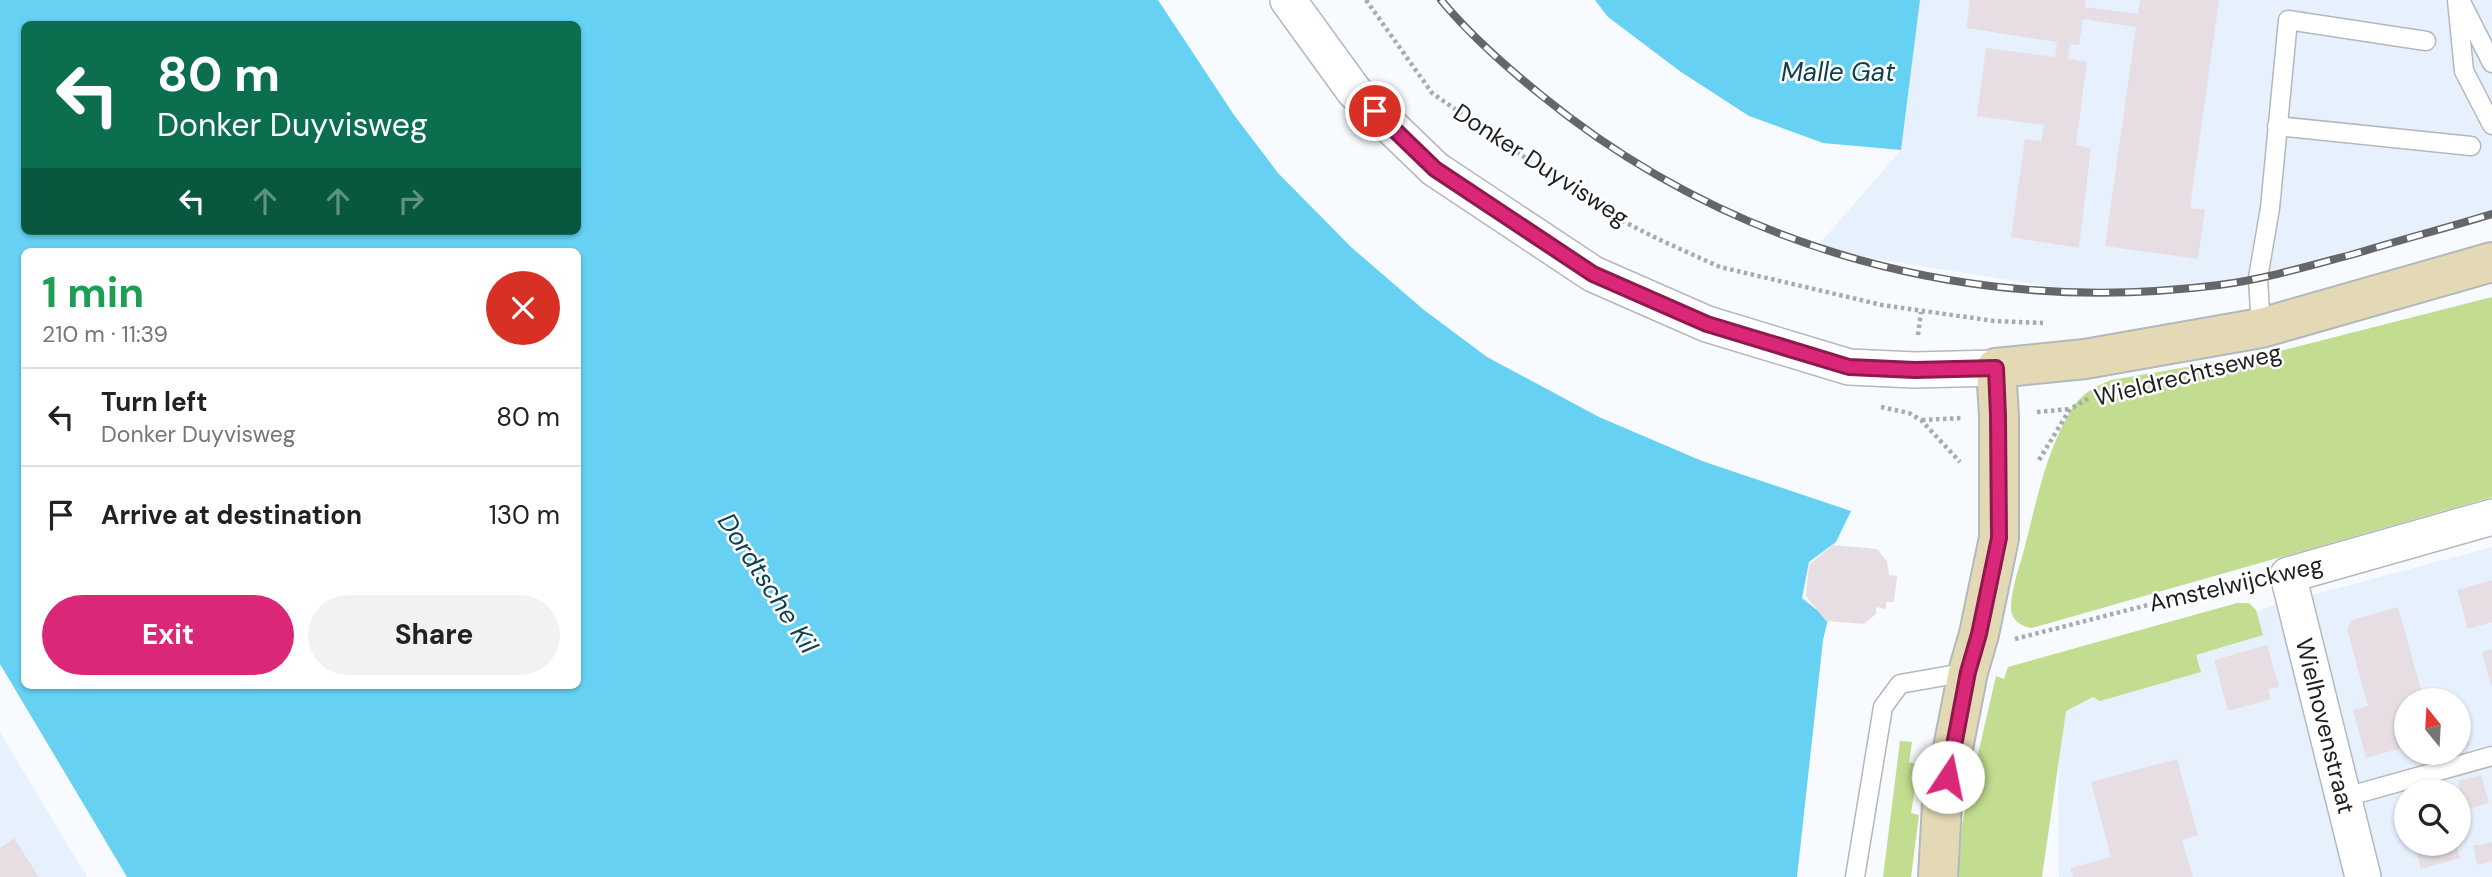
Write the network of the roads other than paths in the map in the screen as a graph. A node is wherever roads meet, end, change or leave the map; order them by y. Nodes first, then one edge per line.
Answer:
1 (1288, 0) edge
2 (2458, 0) edge
3 (2426, 41) dead end
4 (2492, 63) edge
5 (2492, 125) edge
6 (2277, 126) junction
7 (2472, 146) dead end
8 (2492, 262) edge
9 (2261, 328) junction
10 (1996, 368) junction
11 (2492, 517) edge
12 (2288, 575) joint
13 (1968, 672) junction
14 (2492, 756) edge
15 (2342, 799) junction
16 (1855, 877) edge
17 (1938, 877) edge
18 (2363, 877) edge

1 - 10 street
2 - 4 lane
2 - 5 lane
3 - 6 lane
6 - 7 lane
6 - 9 lane
8 - 9 street, Wieldrechtseweg
9 - 10 street, Wieldrechtseweg
10 - 13 street
11 - 12 street, Amstelwijckweg
12 - 15 street, Wielhovenstraat
13 - 16 lane
13 - 17 street
14 - 15 lane
15 - 18 street, Wielhovenstraat

